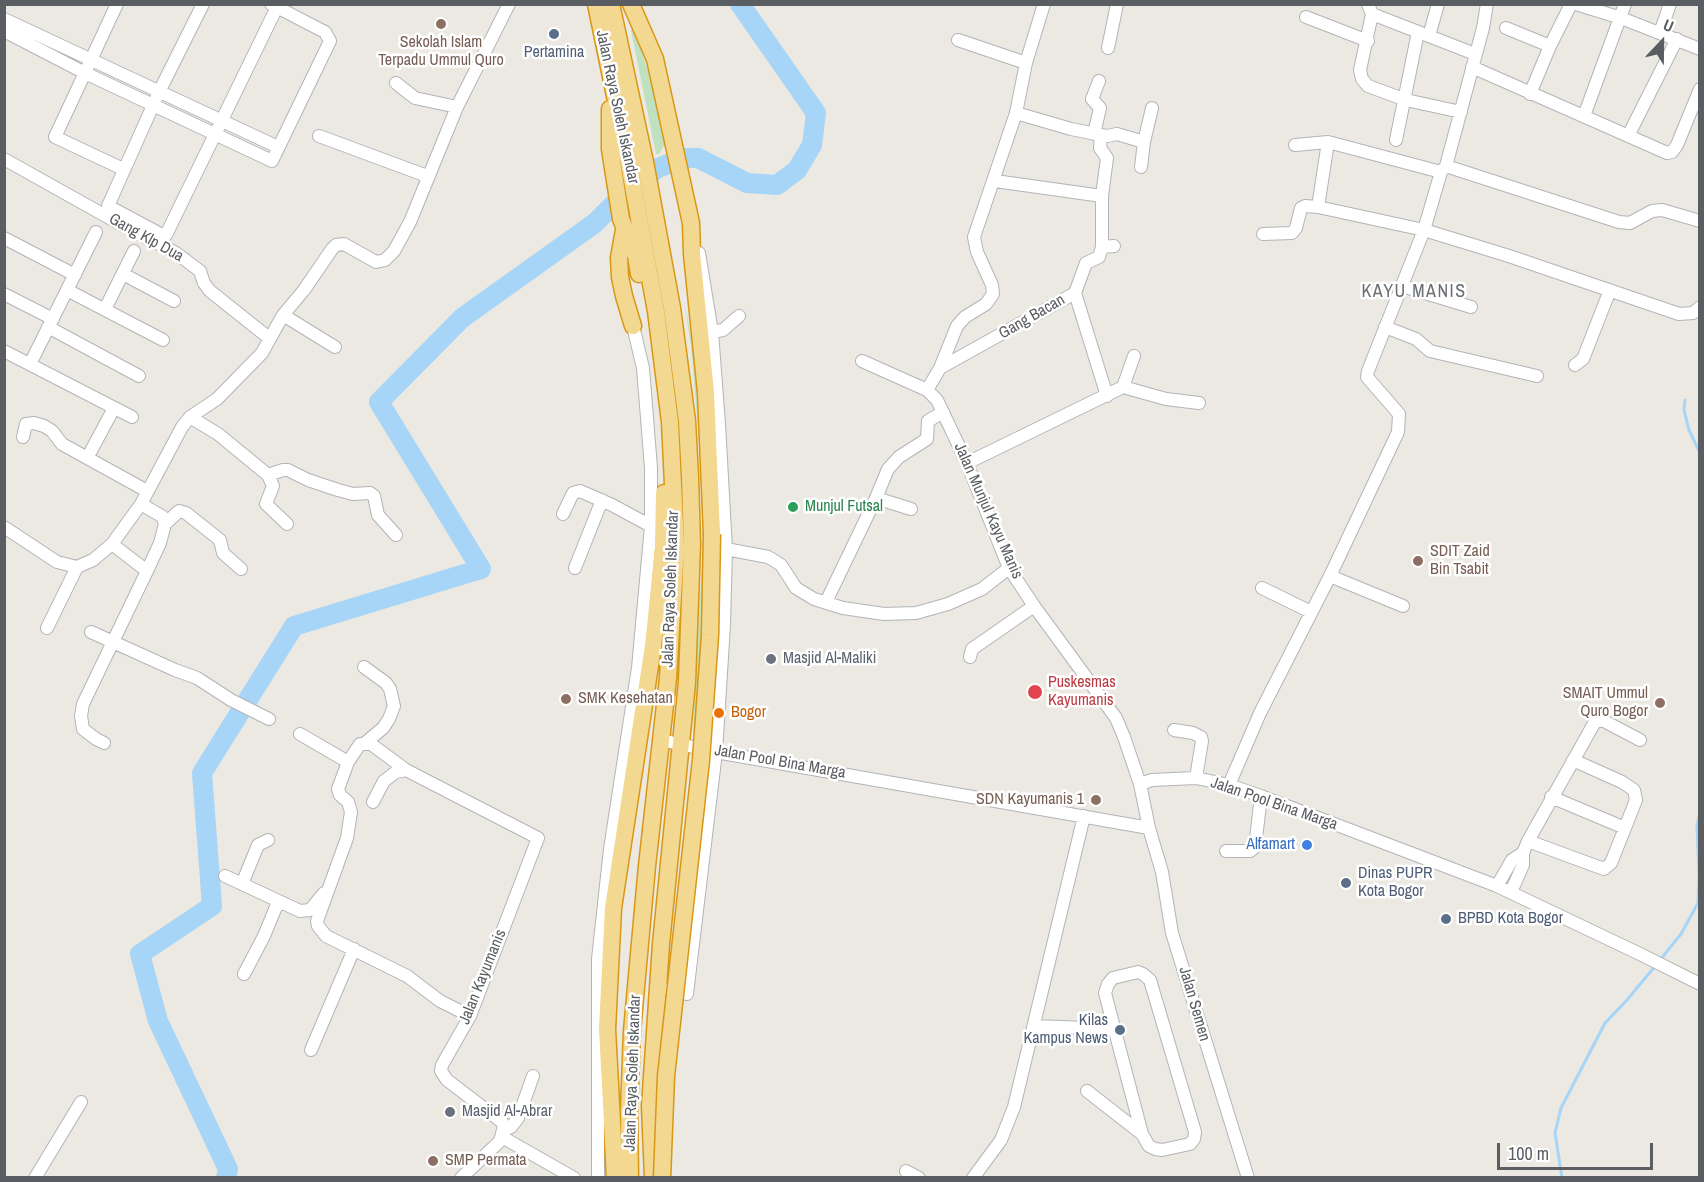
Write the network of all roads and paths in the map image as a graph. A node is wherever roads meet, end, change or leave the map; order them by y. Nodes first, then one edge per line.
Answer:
1 (117, 4) edge
2 (203, 4) edge
3 (509, 4) edge
4 (596, 4) edge
5 (611, 4) edge
6 (631, 4) edge
7 (1044, 4) edge
8 (1438, 4) edge
9 (1487, 4) edge
10 (1625, 4) edge
11 (1670, 4) edge
12 (1117, 5) edge
13 (1570, 5) edge
14 (274, 6) edge
15 (1370, 9) edge
16 (1306, 17) dead end
17 (1621, 18) junction
18 (4, 19) edge
19 (1506, 28) dead end
20 (4, 31) edge
21 (1660, 33) junction
22 (1424, 34) junction
23 (1677, 39) junction
24 (958, 40) dead end
25 (1368, 41) junction
26 (1550, 46) junction
27 (1108, 48) dead end
28 (1700, 49) edge
29 (1475, 54) junction
30 (92, 59) junction
31 (1026, 63) junction
32 (609, 66) junction
33 (1472, 67) junction
34 (85, 73) junction
35 (1099, 81) dead end
36 (396, 83) dead end
37 (159, 92) junction
38 (1699, 92) edge
39 (1530, 94) junction
40 (1406, 100) junction
41 (153, 105) junction
42 (457, 107) junction
43 (1152, 108) dead end
44 (1461, 112) junction
45 (1016, 113) junction
46 (1584, 116) junction
47 (221, 121) junction
48 (216, 134) junction
49 (1098, 135) junction
50 (319, 136) dead end
51 (1628, 136) junction
52 (1396, 140) dead end
53 (1144, 142) junction
54 (1328, 142) junction
55 (1295, 145) dead end
56 (278, 147) junction
57 (4, 159) edge
58 (637, 163) junction
59 (1141, 166) dead end
60 (123, 169) junction
61 (1443, 169) junction
62 (427, 176) junction
63 (994, 181) junction
64 (1102, 196) junction
65 (1318, 207) junction
66 (1698, 218) edge
67 (648, 220) junction
68 (691, 221) junction
69 (623, 224) junction
70 (1424, 230) junction
71 (96, 232) dead end
72 (1263, 234) dead end
73 (4, 237) edge
74 (134, 251) dead end
75 (123, 274) junction
76 (75, 275) junction
77 (1402, 286) junction
78 (67, 290) junction
79 (1610, 290) junction
80 (1075, 292) junction
81 (4, 294) edge
82 (174, 301) dead end
83 (1471, 307) dead end
84 (1700, 307) edge
85 (105, 309) junction
86 (283, 315) junction
87 (739, 316) dead end
88 (50, 323) junction
89 (633, 326) joint
90 (1385, 327) junction
91 (712, 332) junction
92 (269, 338) junction
93 (163, 340) dead end
94 (335, 347) dead end
95 (4, 351) edge
96 (1134, 356) dead end
97 (862, 361) dead end
98 (30, 364) junction
99 (1575, 365) dead end
100 (940, 368) junction
101 (139, 376) dead end
102 (1537, 376) dead end
103 (1123, 387) junction
104 (927, 390) junction
105 (1107, 396) junction
106 (1199, 403) dead end
107 (114, 408) junction
108 (943, 412) junction
109 (132, 417) dead end
110 (190, 417) junction
111 (23, 437) dead end
112 (91, 451) dead end
113 (967, 463) junction
114 (268, 475) junction
115 (147, 491) junction
116 (876, 498) junction
117 (602, 500) junction
118 (141, 504) junction
119 (911, 509) dead end
120 (563, 514) dead end
121 (165, 524) junction
122 (287, 524) dead end
123 (4, 526) edge
124 (651, 526) junction
125 (396, 535) dead end
126 (112, 544) junction
127 (726, 549) junction
128 (77, 567) junction
129 (575, 568) dead end
130 (1009, 568) junction
131 (241, 569) dead end
132 (147, 571) junction
133 (1330, 576) junction
134 (1262, 588) dead end
135 (825, 602) junction
136 (1034, 606) junction
137 (1403, 606) dead end
138 (1311, 612) junction
139 (47, 628) dead end
140 (91, 632) dead end
141 (113, 642) junction
142 (970, 657) dead end
143 (364, 667) dead end
144 (263, 716) dead end
145 (1174, 730) dead end
146 (300, 734) dead end
147 (661, 740) junction
148 (1640, 740) dead end
149 (104, 743) dead end
150 (365, 743) junction
151 (681, 744) junction
152 (716, 752) junction
153 (1573, 760) junction
154 (348, 762) junction
155 (406, 770) junction
156 (1196, 778) junction
157 (1140, 784) junction
158 (1229, 784) junction
159 (1261, 796) junction
160 (1551, 797) junction
161 (373, 802) dead end
162 (1084, 816) junction
163 (1149, 828) junction
164 (1625, 828) junction
165 (268, 840) dead end
166 (1528, 841) junction
167 (1226, 851) dead end
168 (1523, 854) junction
169 (225, 876) dead end
170 (242, 884) junction
171 (1497, 886) junction
172 (328, 889) junction
173 (1511, 892) junction
174 (278, 902) junction
175 (354, 949) junction
176 (244, 974) dead end
177 (1700, 984) edge
178 (659, 986) junction
179 (471, 1016) junction
180 (1034, 1026) junction
181 (1114, 1029) junction
182 (311, 1050) dead end
183 (533, 1076) dead end
184 (1087, 1091) dead end
185 (81, 1102) dead end
186 (503, 1133) junction
187 (1142, 1134) junction
188 (906, 1171) dead end
189 (35, 1178) edge
190 (461, 1178) edge
191 (574, 1178) edge
192 (598, 1178) edge
193 (615, 1178) edge
194 (630, 1178) edge
195 (652, 1178) edge
196 (662, 1178) edge
197 (919, 1178) edge
198 (973, 1178) edge
199 (1248, 1178) edge

1 - 30 street
2 - 37 street
3 - 42 street
4 - 32 highway, Jalan Raya Soleh Iskandar
5 - 58 highway, Jalan Raya Soleh Iskandar
6 - 68 highway
7 - 31 street
8 - 22 street
9 - 29 street
10 - 17 street
11 - 21 street
12 - 27 street
13 - 17 street
13 - 26 street
14 - 47 street
14 - 56 street
15 - 22 street
15 - 25 street
16 - 25 street
17 - 21 street
17 - 46 street
18 - 30 street
19 - 26 street
20 - 34 street
21 - 23 street
22 - 29 street
22 - 40 street
23 - 28 street
23 - 51 street
24 - 31 street
25 - 40 street
26 - 39 street
29 - 33 street
30 - 34 street
30 - 37 street
31 - 45 street
32 - 58 highway, Jalan Raya Soleh Iskandar
32 - 69 highway
33 - 39 street
33 - 44 street
34 - 41 street
34 - 60 street
35 - 49 street
36 - 42 street
37 - 41 street
37 - 47 street
38 - 51 street
39 - 46 street
40 - 44 street
40 - 52 street
41 - 48 street
41 - 60 street
42 - 62 street
43 - 53 street
44 - 61 street
45 - 49 street
45 - 63 street
46 - 51 street
47 - 48 street
47 - 56 street
48 - 56 street
48 - 60 street
49 - 53 street
49 - 64 street
50 - 62 street
53 - 59 street
54 - 55 street
54 - 61 street
54 - 65 street
57 - 92 street, Gang Klp Dua
58 - 67 highway, Jalan Raya Soleh Iskandar
61 - 66 street
61 - 70 street
62 - 86 street
63 - 64 street
63 - 100 street
64 - 80 street, Gang Bacan
65 - 70 street
65 - 72 street
67 - 147 highway, Jalan Raya Soleh Iskandar
67 - 151 highway, Jalan Raya Soleh Iskandar
68 - 91 street
68 - 196 highway, bridge
69 - 89 highway
69 - 193 highway
70 - 77 street
70 - 79 street
71 - 76 street
73 - 76 street
74 - 75 street
75 - 82 street
75 - 85 street
76 - 78 street
77 - 83 street
77 - 90 street
78 - 85 street
78 - 88 street
79 - 84 street
79 - 99 street
80 - 100 street, Gang Bacan
80 - 105 street
81 - 88 street
85 - 93 street
86 - 92 street
86 - 94 street
87 - 91 street
88 - 98 street
88 - 101 street
89 - 124 street
90 - 102 street
90 - 133 street
91 - 127 street
92 - 110 street
95 - 98 street
96 - 103 street
97 - 104 street, Jalan Munjul Kayu Manis
98 - 107 street
100 - 104 street
103 - 105 street
103 - 106 street
104 - 108 street, Jalan Munjul Kayu Manis
105 - 113 street
107 - 109 street
107 - 112 street
108 - 113 street, Jalan Munjul Kayu Manis
108 - 116 street
110 - 114 street
110 - 115 street
111 - 115 street
113 - 130 street, Jalan Munjul Kayu Manis
114 - 122 street
114 - 125 street
115 - 118 street
116 - 119 street
116 - 135 street
117 - 120 street
117 - 124 street
117 - 129 street
118 - 121 street
118 - 126 street
121 - 131 street
121 - 132 street
123 - 128 street
124 - 192 street
126 - 128 street
126 - 132 street
127 - 135 street
127 - 152 street
128 - 139 street
130 - 135 street
130 - 136 street, Jalan Munjul Kayu Manis
132 - 141 street
133 - 137 street
133 - 138 street
134 - 138 street
136 - 142 street
136 - 157 street, Jalan Munjul Kayu Manis
138 - 158 street
140 - 141 street
141 - 144 street
141 - 149 street
143 - 150 street
145 - 156 street
146 - 154 street
147 - 151 street, Jalan Pool Bina Marga
147 - 194 highway, Jalan Raya Soleh Iskandar
148 - 153 street
150 - 154 street
150 - 155 street
151 - 152 street, Jalan Pool Bina Marga
151 - 178 highway, Jalan Raya Soleh Iskandar
152 - 162 street, Jalan Pool Bina Marga
152 - 178 street
153 - 160 street
153 - 164 street
154 - 172 street
155 - 161 street
155 - 179 street, Jalan Kayumanis
156 - 157 street, Jalan Pool Bina Marga
156 - 158 street, Jalan Pool Bina Marga
157 - 163 street
158 - 159 street, Jalan Pool Bina Marga
159 - 167 street
159 - 171 street, Jalan Pool Bina Marga
160 - 164 street
160 - 166 street
162 - 163 street, Jalan Pool Bina Marga
162 - 180 street
163 - 199 street, Jalan Semen
164 - 166 street
165 - 170 street
166 - 168 street
168 - 171 street
168 - 173 street
169 - 170 street
170 - 174 street
171 - 173 street, Jalan Pool Bina Marga
172 - 174 street
172 - 175 street
173 - 177 street, Jalan Pool Bina Marga
174 - 176 street
175 - 179 street
175 - 182 street
178 - 195 highway, Jalan Raya Soleh Iskandar
179 - 186 street, Jalan Kayumanis
180 - 181 street
180 - 198 street
181 - 187 street
181 - 187 street
183 - 186 street
184 - 187 street
185 - 189 street
186 - 190 street
186 - 191 street
188 - 197 street

